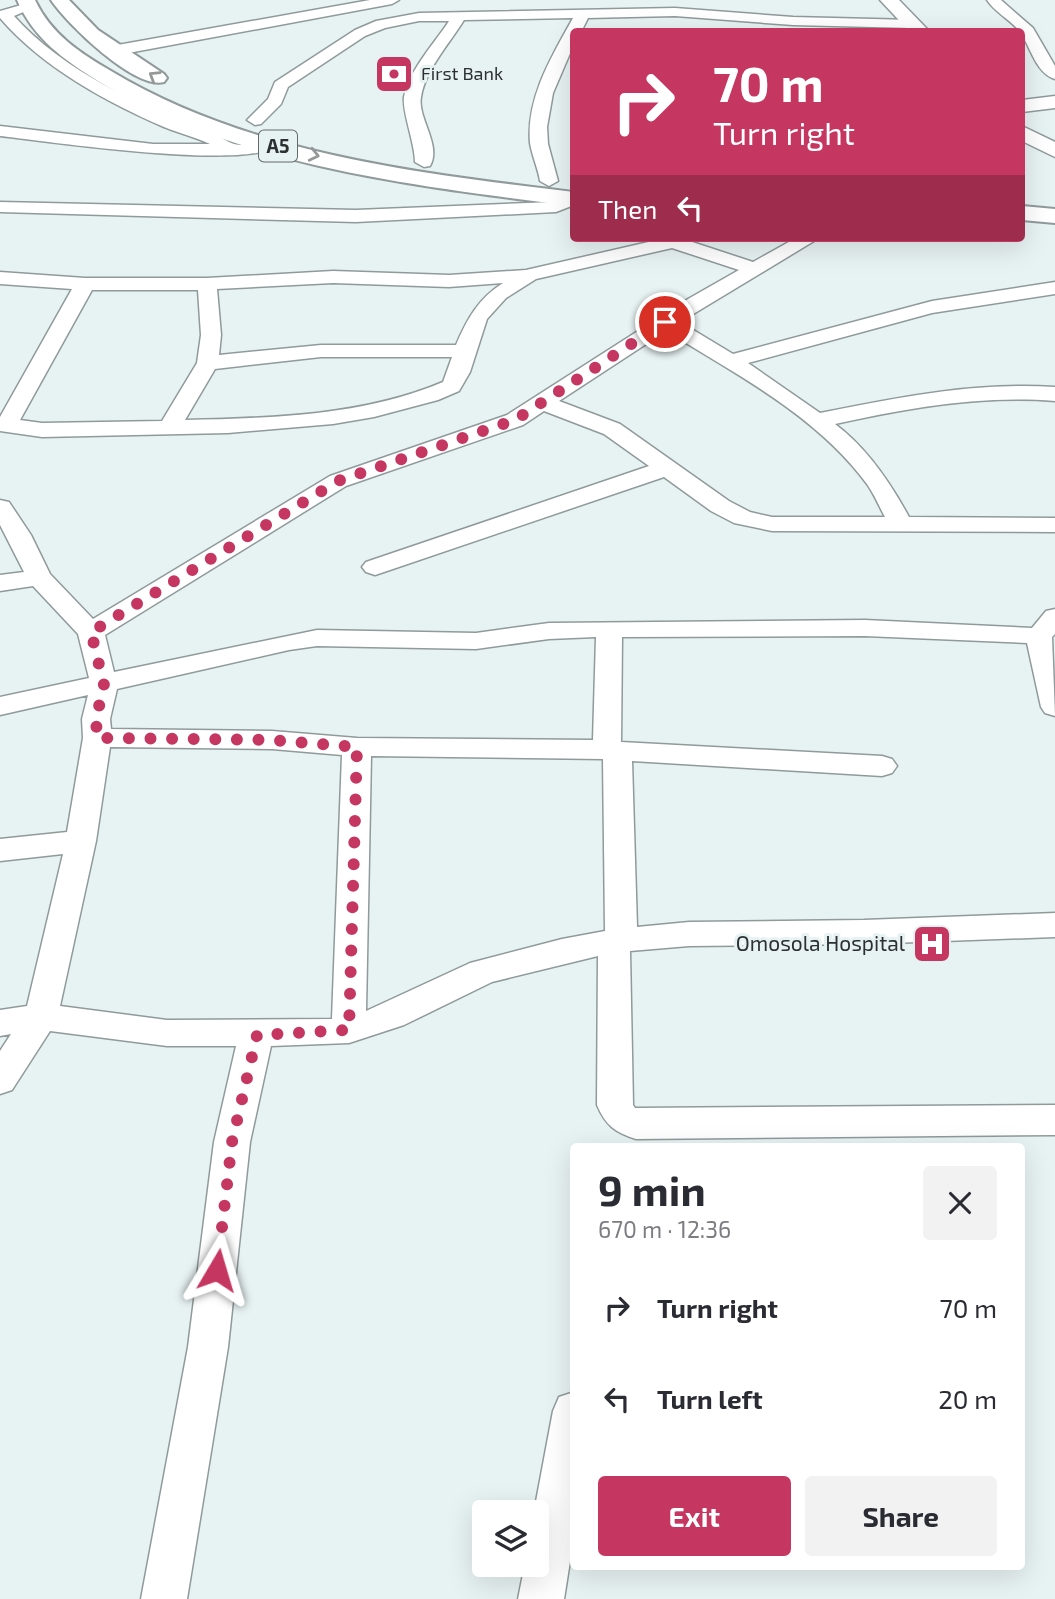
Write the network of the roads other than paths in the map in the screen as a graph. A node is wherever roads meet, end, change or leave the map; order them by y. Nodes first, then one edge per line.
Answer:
1 (60, 0) edge
2 (392, 0) edge
3 (592, 0) edge
4 (876, 0) edge
5 (889, 0) edge
6 (994, 0) edge
7 (27, 3) edge
8 (681, 13) junction
9 (582, 15) junction
10 (460, 16) junction
11 (793, 26) edge
12 (575, 28) edge
13 (685, 28) edge
14 (908, 28) edge
15 (1024, 28) edge
16 (1025, 29) edge
17 (570, 38) edge
18 (112, 51) junction
19 (1055, 74) edge
20 (178, 89) dead end
21 (1055, 100) edge
22 (203, 101) dead end
23 (1025, 103) edge
24 (255, 120) junction
25 (0, 131) edge
26 (1025, 134) edge
27 (271, 144) junction
28 (227, 149) junction
29 (1055, 151) edge
30 (424, 162) junction
31 (549, 181) junction
32 (570, 183) edge
33 (570, 199) edge
34 (570, 201) edge
35 (0, 207) edge
36 (1025, 213) edge
37 (1055, 216) edge
38 (1025, 228) edge
39 (1055, 231) edge
40 (803, 242) edge
41 (754, 269) junction
42 (528, 275) junction
43 (0, 278) edge
44 (85, 284) junction
45 (207, 284) junction
46 (1055, 288) edge
47 (665, 322) junction
48 (464, 351) junction
49 (731, 361) junction
50 (208, 363) junction
51 (1055, 394) edge
52 (544, 402) junction
53 (815, 421) junction
54 (3, 425) edge
55 (170, 426) junction
56 (668, 468) junction
57 (0, 507) edge
58 (901, 525) junction
59 (1055, 525) edge
60 (376, 567) dead end
61 (39, 577) junction
62 (0, 583) edge
63 (1047, 627) edge
64 (609, 629) junction
65 (91, 632) junction
66 (104, 685) junction
67 (0, 706) edge
68 (1055, 707) edge
69 (97, 738) junction
70 (357, 747) junction
71 (612, 751) junction
72 (882, 766) dead end
73 (81, 841) junction
74 (0, 850) edge
75 (1055, 925) edge
76 (618, 941) junction
77 (41, 1017) junction
78 (0, 1023) edge
79 (349, 1030) junction
80 (257, 1035) junction
81 (0, 1080) edge
82 (1055, 1120) edge
83 (570, 1434) edge
84 (164, 1599) edge
85 (541, 1599) edge

1 - 18 highway
2 - 18 street
3 - 8 street
4 - 14 main road
5 - 14 main road
6 - 15 street
7 - 27 highway, A5
7 - 28 street
8 - 9 street
8 - 11 street
8 - 13 street
9 - 10 street
9 - 12 street
10 - 24 street
10 - 30 street
11 - 14 street
16 - 19 street
17 - 31 street
20 -> 18 highway
21 - 23 main road
22 - 24 highway, A5
24 - 30 highway, A5
25 - 28 street
26 - 29 main road
27 - 28 street
27 -> 33 highway, A5
30 - 31 highway, A5
31 - 32 highway, A5
34 - 35 street
36 - 37 highway
38 - 39 highway
40 - 41 street
41 - 42 street
41 - 47 street
42 - 45 street
42 - 48 street
43 - 44 street
44 - 45 street
44 - 54 street
45 - 50 street
46 - 49 street
47 - 49 street
47 - 52 street
48 - 50 street
48 - 55 street
49 - 53 street
50 - 55 street
51 - 53 street
52 - 56 street
52 - 65 street
53 - 58 street
54 - 55 street
56 - 58 street
56 - 60 street
57 - 61 street
58 - 59 street
61 - 62 street
61 - 65 street
63 - 64 street
63 - 68 street
64 - 66 street
64 - 71 street
65 - 66 street
66 - 67 street
66 - 69 street
69 - 70 street
69 - 73 street
70 - 71 street
70 - 79 street
71 - 72 street
71 - 76 street
73 - 74 street
73 - 77 street
75 - 76 street
76 - 79 street
76 - 82 street
77 - 78 street
77 - 80 street
77 - 81 street
79 - 80 street
80 - 84 street
83 - 85 street

